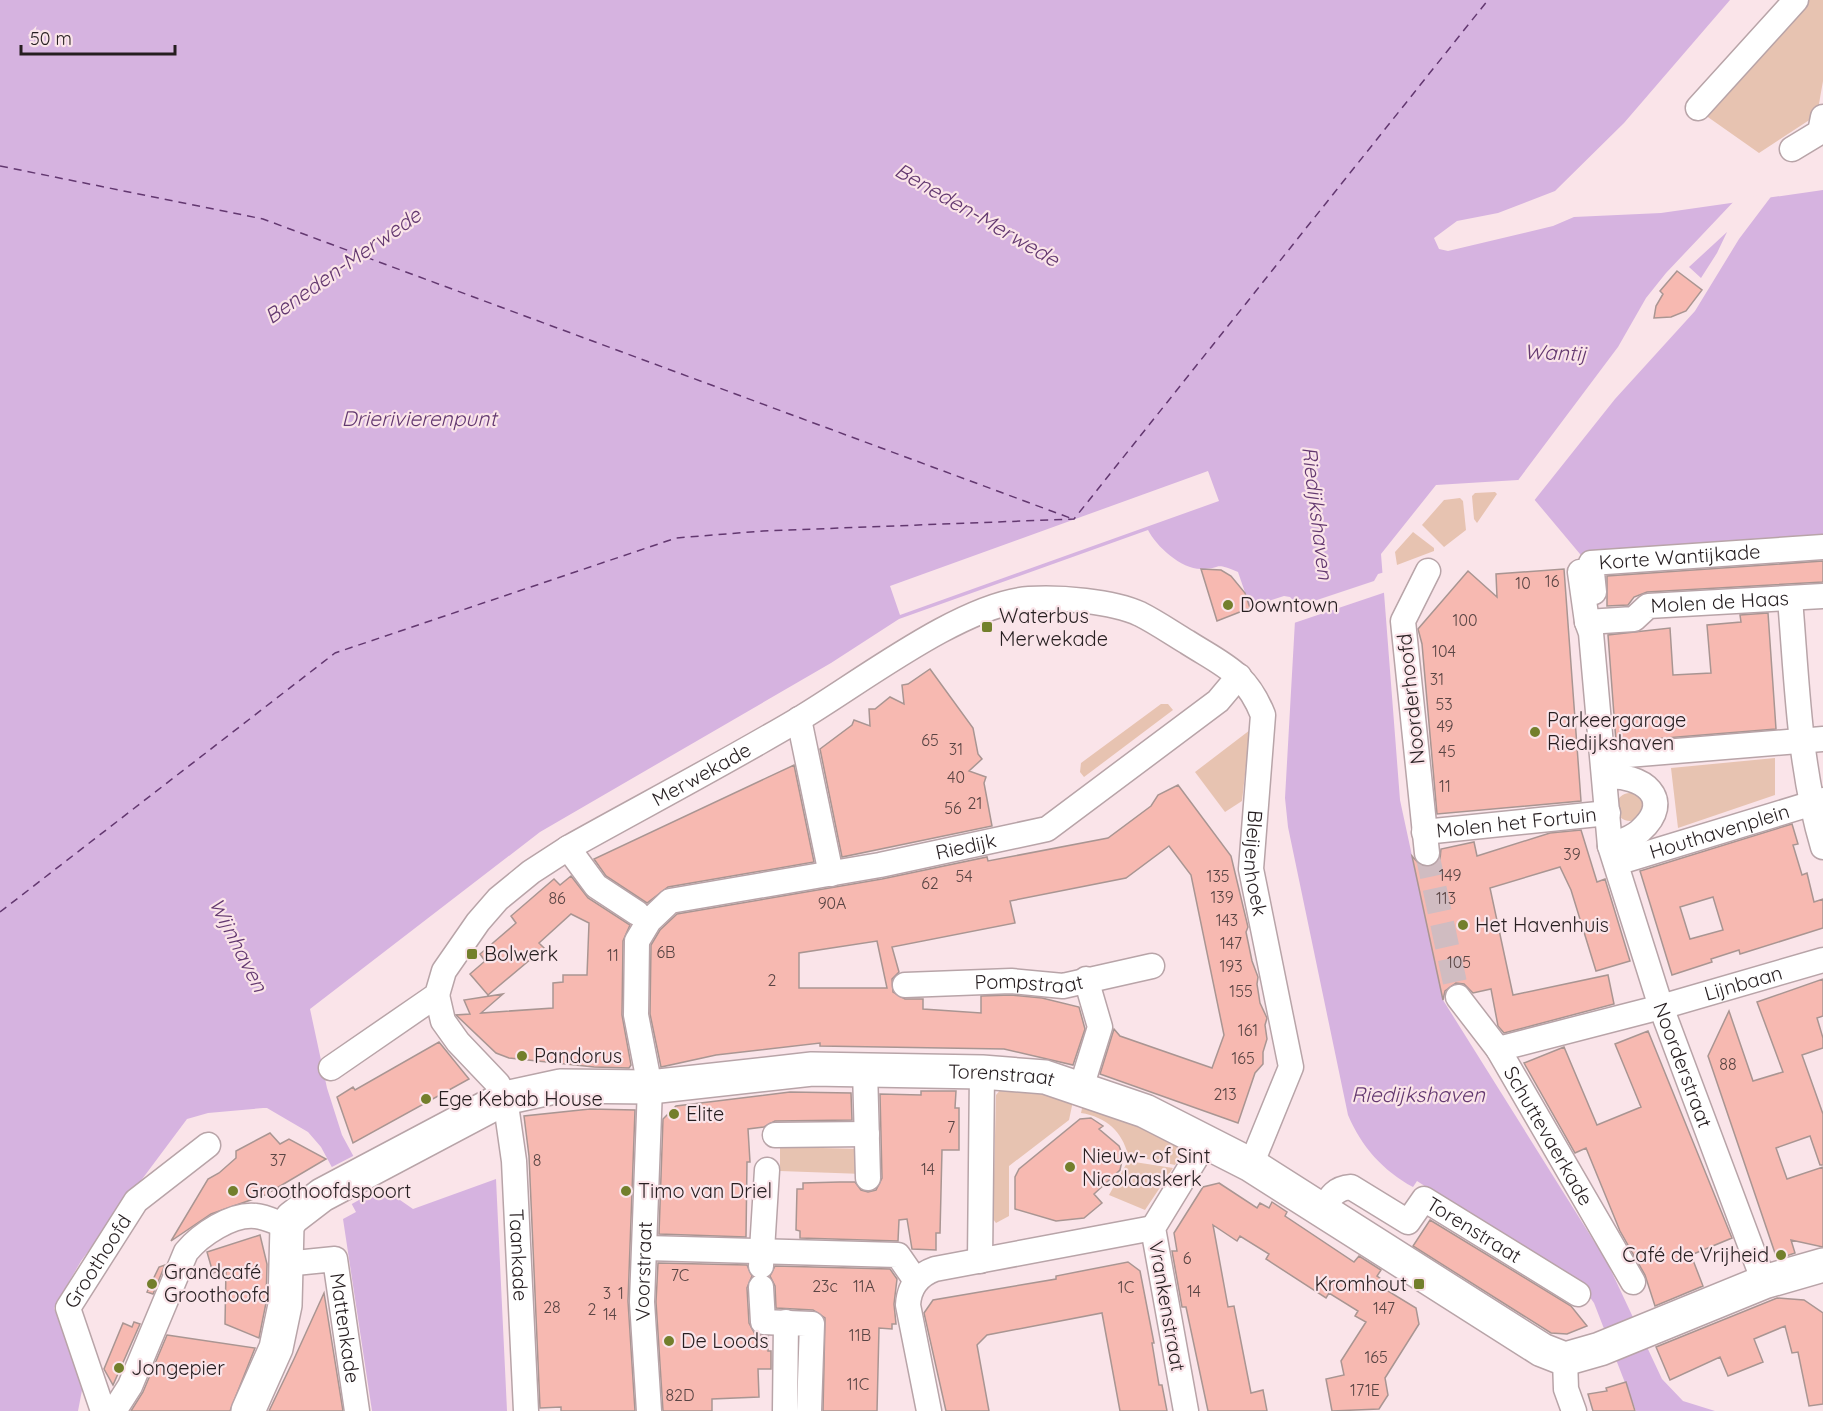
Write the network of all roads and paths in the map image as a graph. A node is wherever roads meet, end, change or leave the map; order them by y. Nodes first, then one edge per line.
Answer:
1 (1797, 0) edge
2 (1698, 108) dead end
3 (1822, 125) edge
4 (1792, 149) dead end
5 (1823, 547) edge
6 (1428, 571) dead end
7 (1580, 572) dead end
8 (1823, 597) edge
9 (1790, 599) junction
10 (1138, 613) joint
11 (1586, 614) junction
12 (1239, 676) junction
13 (799, 719) junction
14 (1812, 740) edge
15 (1604, 767) junction
16 (1816, 801) edge
17 (1608, 813) junction
18 (1425, 842) joint
19 (1823, 847) edge
20 (568, 848) junction
21 (1613, 855) junction
22 (831, 874) junction
23 (643, 917) junction
24 (1823, 960) edge
25 (1152, 966) dead end
26 (1086, 979) junction
27 (905, 985) dead end
28 (437, 996) junction
29 (1458, 997) tunnel mouth
30 (1661, 1007) junction
31 (1498, 1049) junction
32 (331, 1068) dead end
33 (865, 1070) junction
34 (982, 1072) junction
35 (650, 1087) junction
36 (1081, 1088) junction
37 (505, 1098) junction
38 (867, 1134) junction
39 (775, 1136) dead end
40 (1205, 1143) junction
41 (208, 1145) dead end
42 (1251, 1165) junction
43 (767, 1170) dead end
44 (868, 1178) dead end
45 (1323, 1210) junction
46 (287, 1226) junction
47 (1153, 1228) junction
48 (646, 1248) junction
49 (980, 1262) junction
50 (285, 1264) junction
51 (1823, 1265) edge
52 (762, 1268) junction
53 (916, 1281) junction
54 (1633, 1282) dead end
55 (1764, 1282) junction
56 (1578, 1294) dead end
57 (786, 1322) junction
58 (1565, 1359) junction
59 (103, 1411) edge
60 (114, 1411) edge
61 (248, 1411) edge
62 (357, 1411) edge
63 (526, 1411) edge
64 (649, 1411) edge
65 (785, 1411) edge
66 (809, 1411) edge
67 (928, 1411) edge
68 (1186, 1411) edge
69 (1574, 1411) edge

1 - 2 street
3 - 4 street
5 - 11 street, Korte Wantijkade
6 - 18 street, Noorderhoofd
7 - 11 street, Noorderstraat
8 - 9 street, Molen de Haas
9 - 11 street, Molen de Haas
9 - 14 street
10 - 12 street, Bleijenhoek
10 - 13 street, Merwekade
11 - 15 street, Noorderstraat
12 - 22 street, Riedijk
12 - 42 street, Bleijenhoek
13 - 20 street, Merwekade
13 - 22 street
14 - 15 street
14 - 16 street
15 - 17 street, Noorderstraat
15 - 21 street
16 - 19 street
16 - 21 street, Houthavenplein
17 - 18 street, Molen het Fortuin
17 - 21 street, Noorderstraat
20 - 23 street
20 - 28 street, Merwekade
21 - 30 street, Noorderstraat
22 - 23 street, Riedijk
23 - 35 street, Voorstraat
24 - 30 street, Lijnbaan
25 - 26 street, Pompstraat
26 - 27 street, Pompstraat
26 - 36 street
28 - 32 street
28 - 37 street
29 - 31 street, Schuttevaerkade
30 - 31 street, Lijnbaan
30 - 55 street, Noorderstraat
31 - 54 street, Schuttevaerkade
33 - 34 street, Torenstraat
33 - 35 street, Torenstraat
33 - 38 street
34 - 36 street, Torenstraat
34 - 49 street
35 - 37 street, Torenstraat
35 - 48 street, Voorstraat
36 - 40 street, Torenstraat
37 - 46 street, Torenstraat
37 - 63 street, Taankade
38 - 39 street
38 - 44 street
40 - 42 street, Torenstraat
40 - 47 street, Vrankenstraat
41 - 59 street, Groothoofd
42 - 45 street, Torenstraat
43 - 52 street
45 - 56 street, Torenstraat
45 - 58 street, Torenstraat
46 - 50 street
46 - 60 street
47 - 49 street
47 - 68 street, Vrankenstraat
48 - 52 street
48 - 64 street, Voorstraat
49 - 53 street
50 - 61 street
50 - 62 street, Mattenkade
51 - 55 street
52 - 53 street
52 - 57 street
53 - 67 street
55 - 58 street
57 - 65 street
57 - 66 street
58 - 69 street

